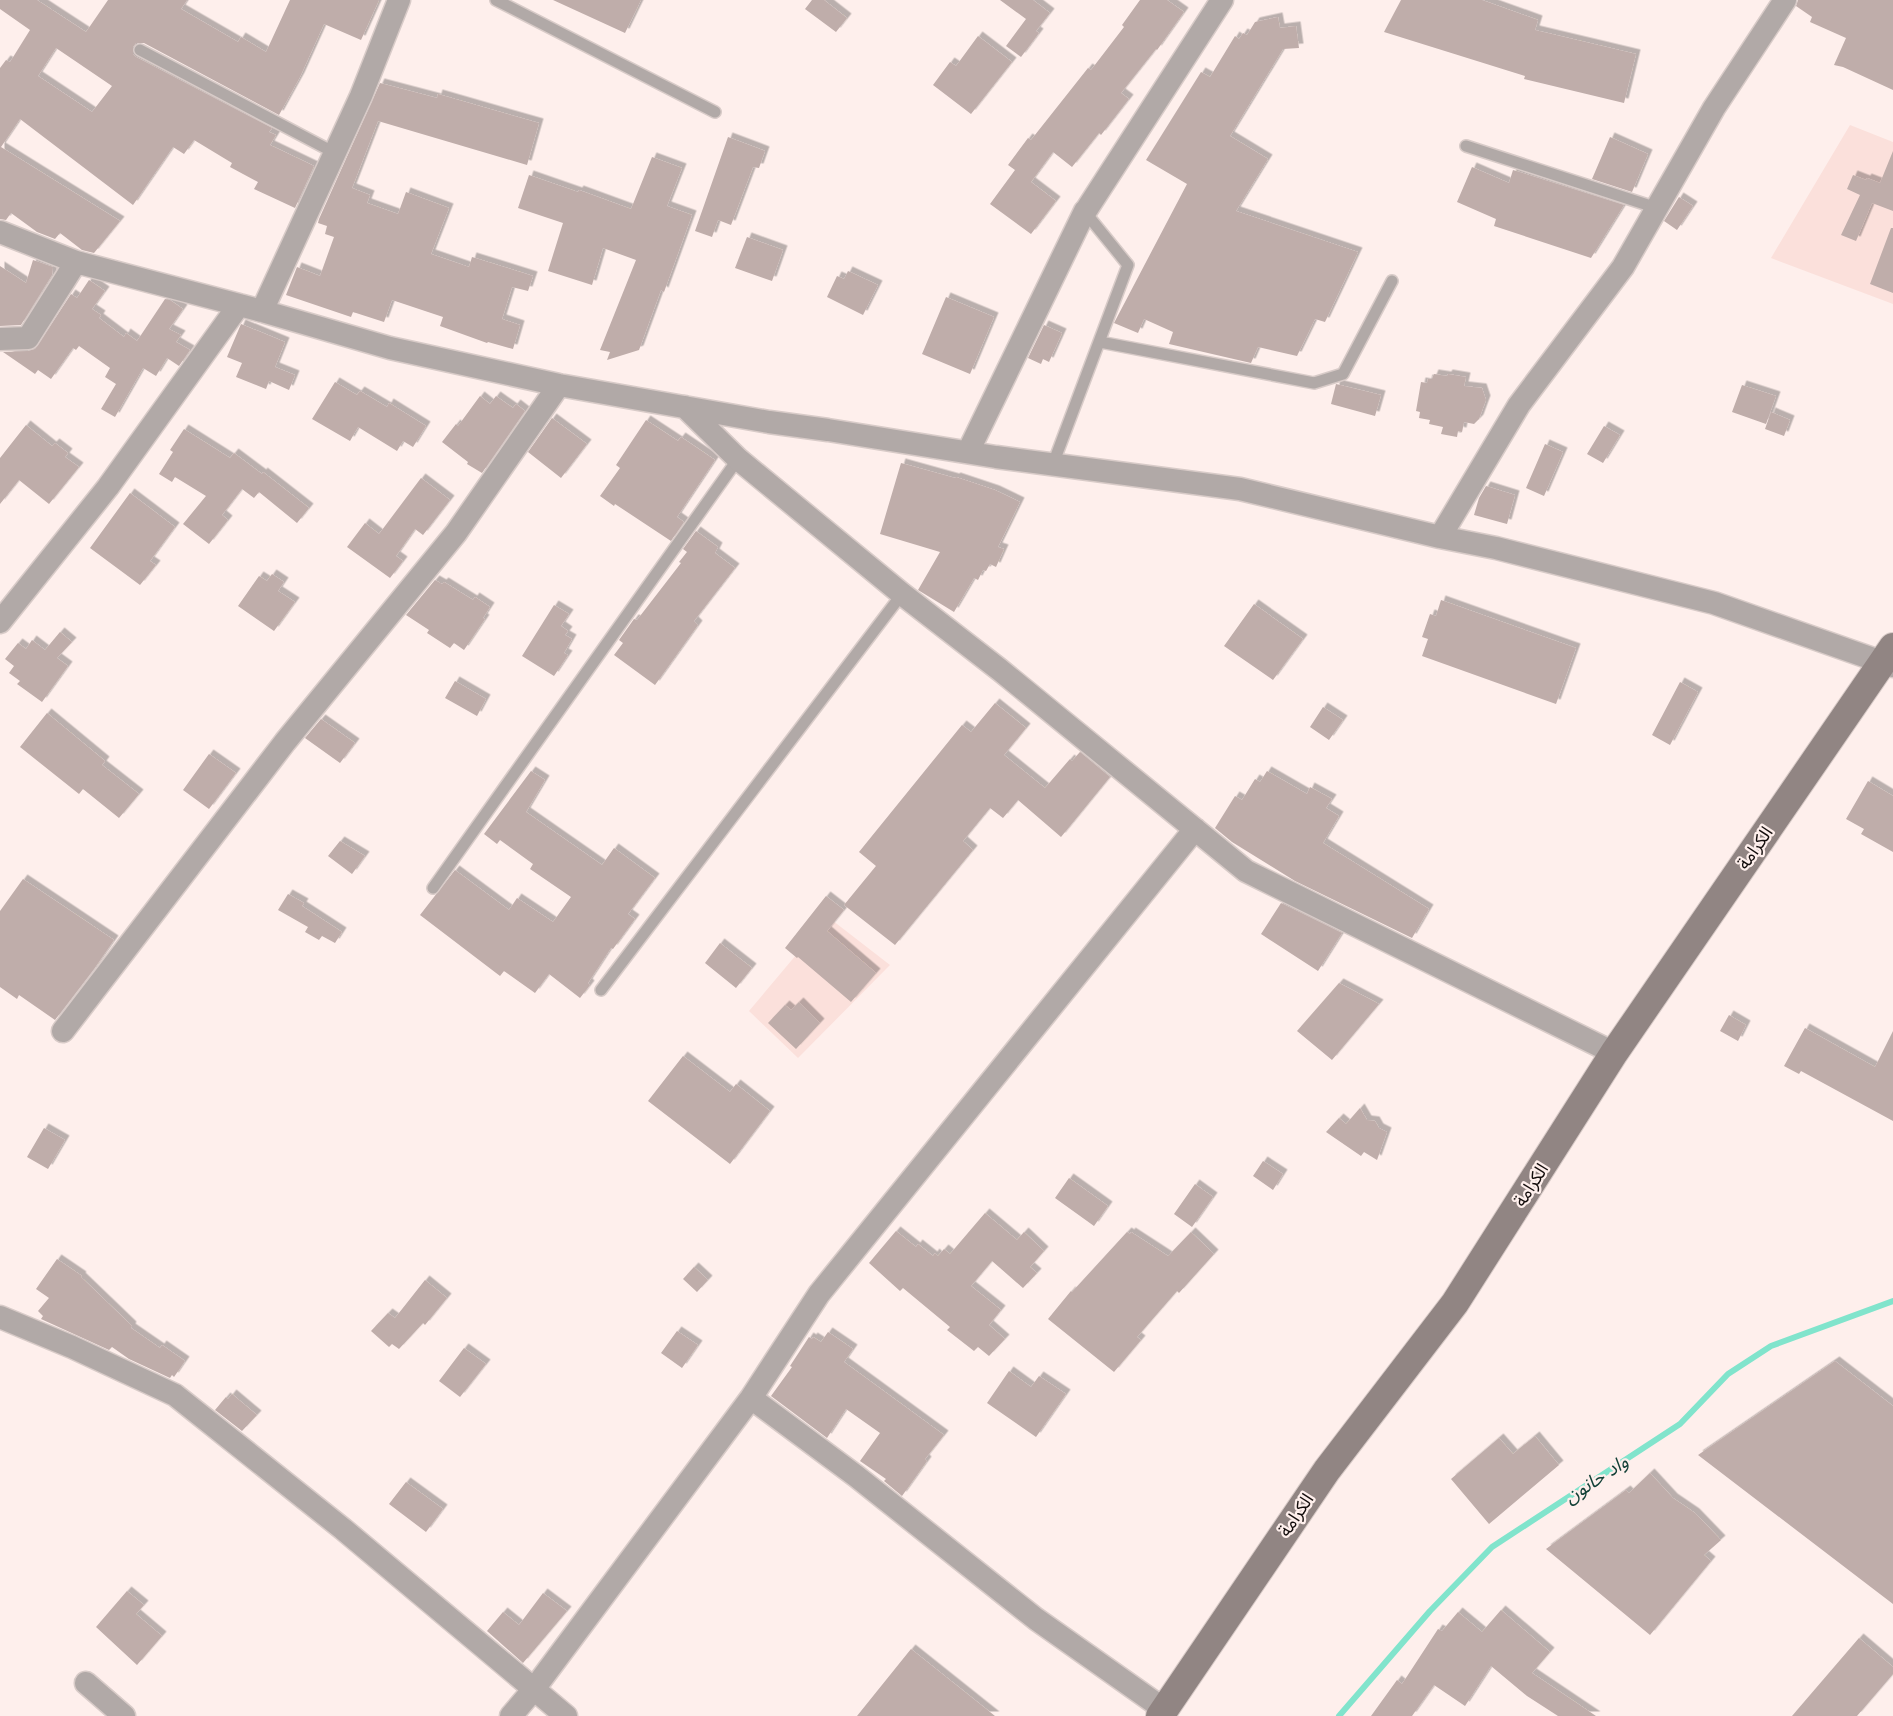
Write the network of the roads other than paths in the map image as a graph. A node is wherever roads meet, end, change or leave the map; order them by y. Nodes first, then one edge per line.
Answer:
1 (399, 0) edge
2 (496, 0) edge
3 (1222, 0) edge
4 (1786, 0) edge
5 (140, 50) dead end
6 (715, 112) dead end
7 (1466, 146) dead end
8 (335, 153) junction
9 (1657, 208) junction
10 (1085, 212) junction
11 (0, 232) edge
12 (76, 262) junction
13 (1392, 281) dead end
14 (239, 305) junction
15 (262, 311) junction
16 (0, 339) edge
17 (1100, 342) junction
18 (559, 384) junction
19 (685, 407) junction
20 (968, 452) junction
21 (738, 459) junction
22 (1052, 464) junction
23 (1440, 537) junction
24 (902, 594) junction
25 (0, 622) edge
26 (1890, 658) edge
27 (1195, 829) junction
28 (433, 888) dead end
29 (601, 990) dead end
30 (63, 1031) dead end
31 (1614, 1053) junction
32 (0, 1317) edge
33 (752, 1398) junction
34 (86, 1683) dead end
35 (534, 1689) junction
36 (1162, 1713) edge
37 (124, 1716) edge
38 (511, 1716) edge
39 (566, 1716) edge

1 - 8 street
2 - 6 lane
3 - 10 street
4 - 9 street
5 - 8 lane
7 - 9 lane
8 - 15 street
9 - 23 street
10 - 17 lane
10 - 20 street
11 - 12 street
12 - 14 street
12 - 16 street
13 - 17 lane
14 - 15 street
14 - 25 street
15 - 18 street
17 - 22 lane
18 - 19 street
18 - 30 street
19 - 20 street
19 - 21 street
20 - 22 street
21 - 24 street
21 - 28 lane
22 - 23 street
23 - 26 street
24 - 27 street
24 - 29 lane
26 - 31 main road, الكرامة
27 - 31 street
27 - 33 street
31 - 36 main road, الكرامة
32 - 35 street
33 - 35 street
33 - 36 street
34 - 37 street
35 - 38 street
35 - 39 street

